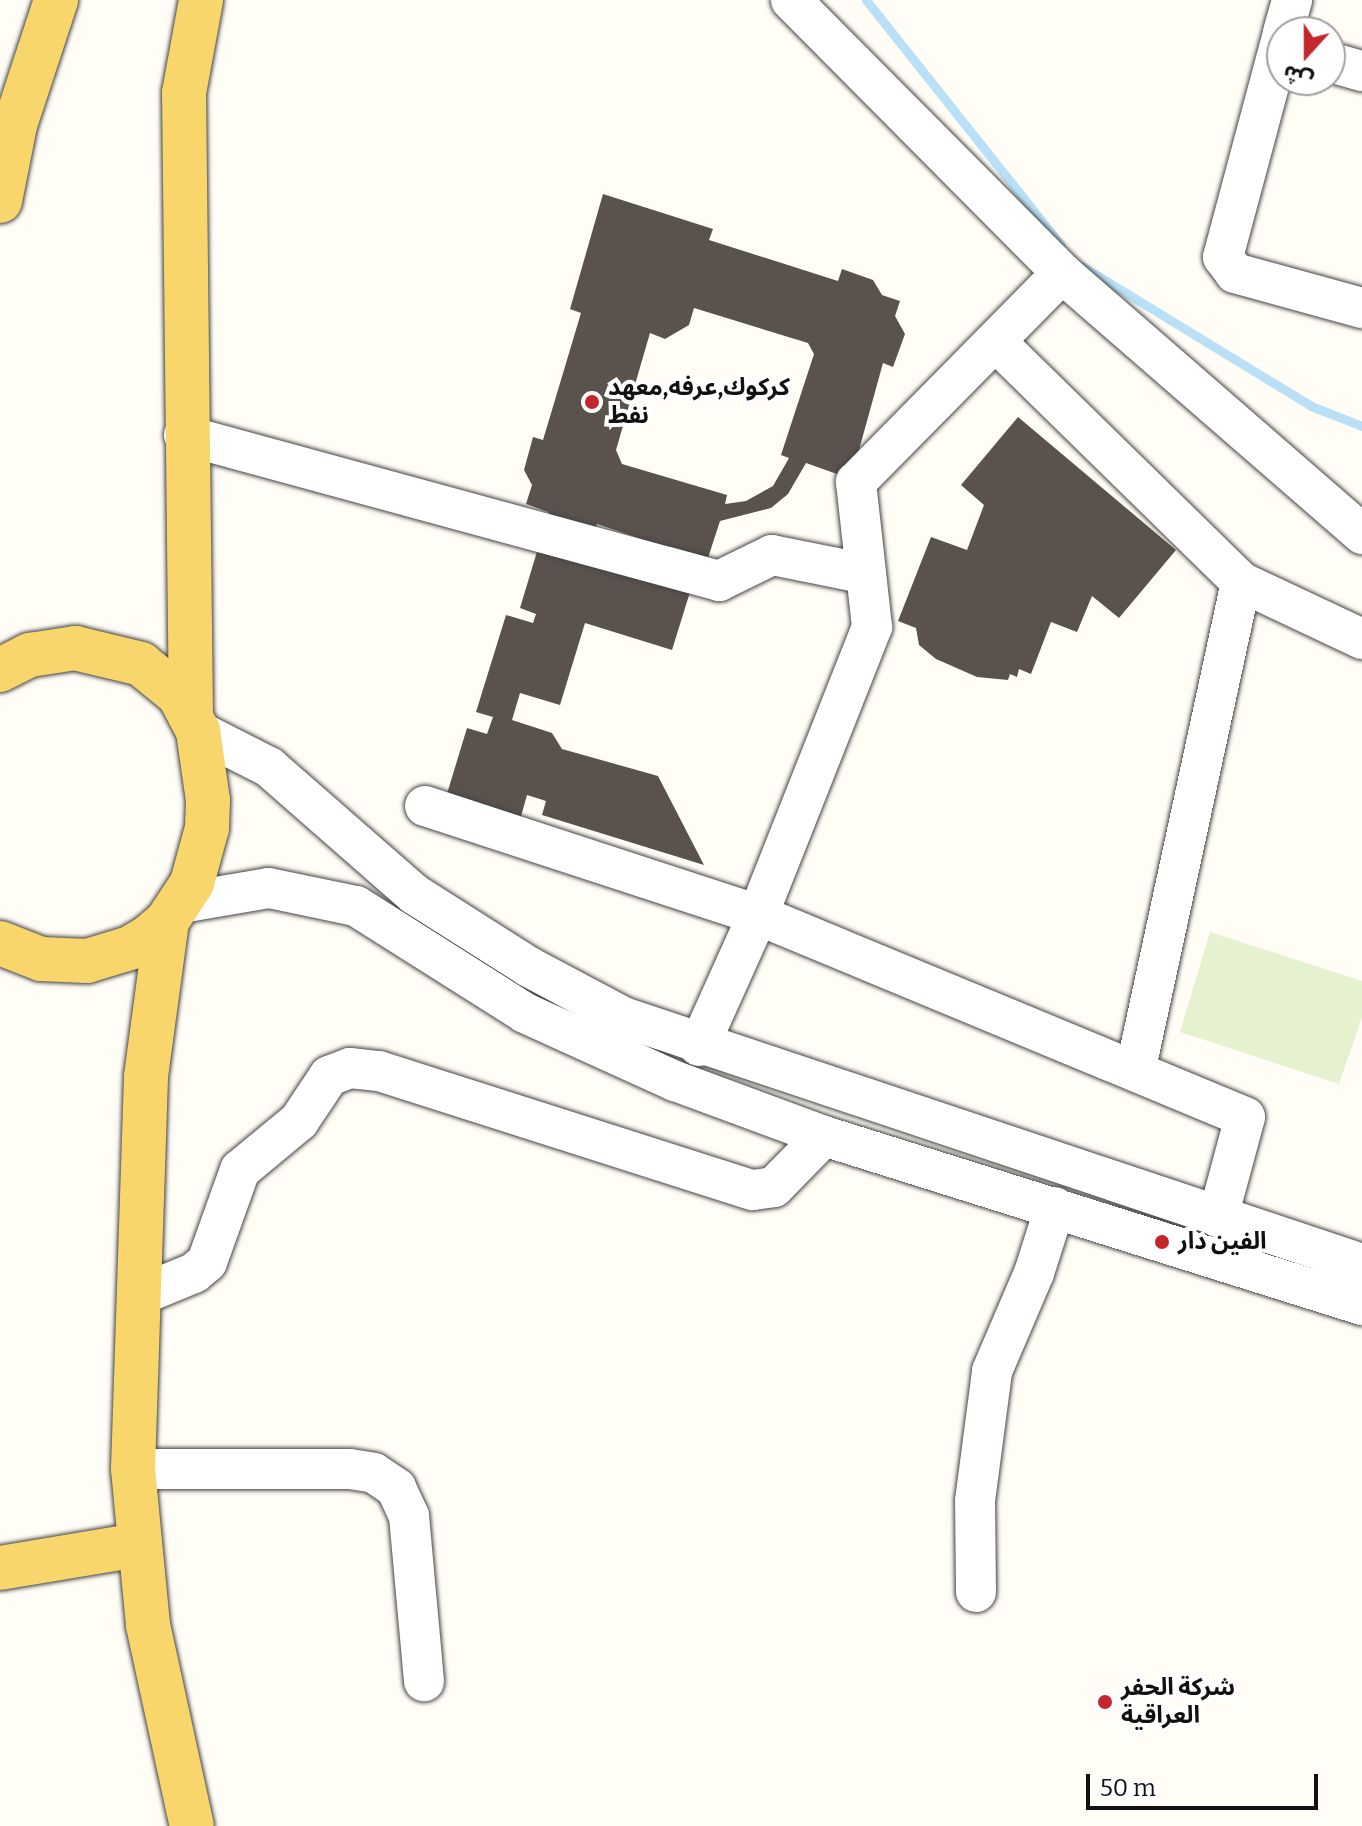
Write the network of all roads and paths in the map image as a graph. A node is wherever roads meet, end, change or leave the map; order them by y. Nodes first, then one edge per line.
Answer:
1 (56, 0) edge
2 (201, 0) edge
3 (791, 0) edge
4 (1266, 96) edge
5 (0, 201) edge
6 (1062, 273) junction
7 (1362, 308) edge
8 (996, 342) junction
9 (184, 435) junction
10 (1362, 534) edge
11 (866, 574) junction
12 (1241, 582) junction
13 (1362, 639) edge
14 (0, 670) edge
15 (194, 724) junction
16 (425, 806) dead end
17 (174, 912) junction
18 (758, 915) junction
19 (0, 943) edge
20 (699, 1046) junction
21 (1136, 1069) junction
22 (824, 1136) junction
23 (1055, 1207) junction
24 (1218, 1217) junction
25 (1362, 1264) edge
26 (138, 1296) junction
27 (1362, 1305) edge
28 (133, 1469) junction
29 (137, 1545) junction
30 (0, 1568) edge
31 (976, 1592) dead end
32 (424, 1681) dead end
33 (192, 1826) edge

1 - 5 main road
2 - 9 main road
3 - 6 street
4 - 7 street
6 - 8 street
6 - 10 street
8 - 11 street
8 - 12 street
9 - 11 street
9 - 15 main road
11 - 18 street
12 - 13 street
12 - 21 street
14 - 15 main road
15 - 17 main road
15 - 20 street
16 - 18 street
17 - 19 main road
17 - 22 street
17 - 26 main road
18 - 20 street
18 - 21 street
20 - 24 street
21 - 24 street
22 - 23 street
22 - 26 street
23 - 27 street
23 - 31 street
24 - 25 street
26 - 28 main road
28 - 29 main road
28 - 32 street
29 - 30 main road
29 - 33 main road

